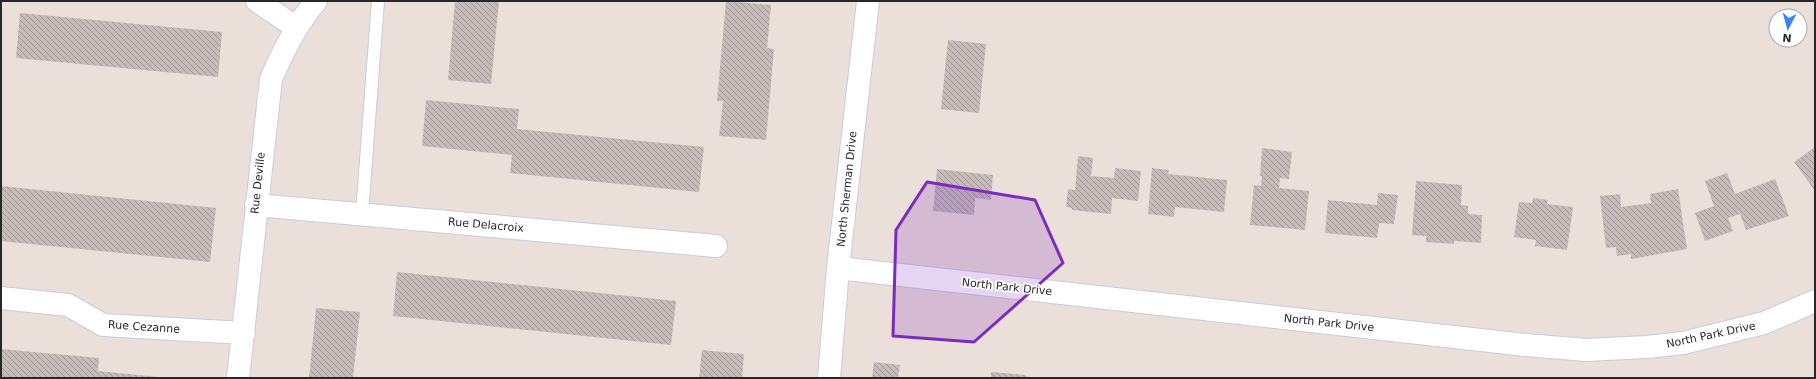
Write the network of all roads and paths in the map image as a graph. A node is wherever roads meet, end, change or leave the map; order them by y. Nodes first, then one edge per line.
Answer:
1 (257, 1) edge
2 (316, 1) edge
3 (378, 1) edge
4 (868, 1) edge
5 (296, 28) junction
6 (256, 204) junction
7 (362, 214) junction
8 (716, 246) dead end
9 (838, 268) junction
10 (1, 298) edge
11 (1815, 301) edge
12 (244, 333) junction
13 (238, 378) edge
14 (829, 378) edge

1 - 5 street
2 - 5 street, Rue Deville
3 - 7 lane
4 - 9 street, North Sherman Drive
5 - 6 street, Rue Deville
6 - 7 street, Rue Delacroix
6 - 12 street, Rue Deville
7 - 8 street, Rue Delacroix
9 - 11 street, North Park Drive
9 - 14 street, North Sherman Drive
10 - 12 street, Rue Cezanne
12 - 13 street, Rue Deville

